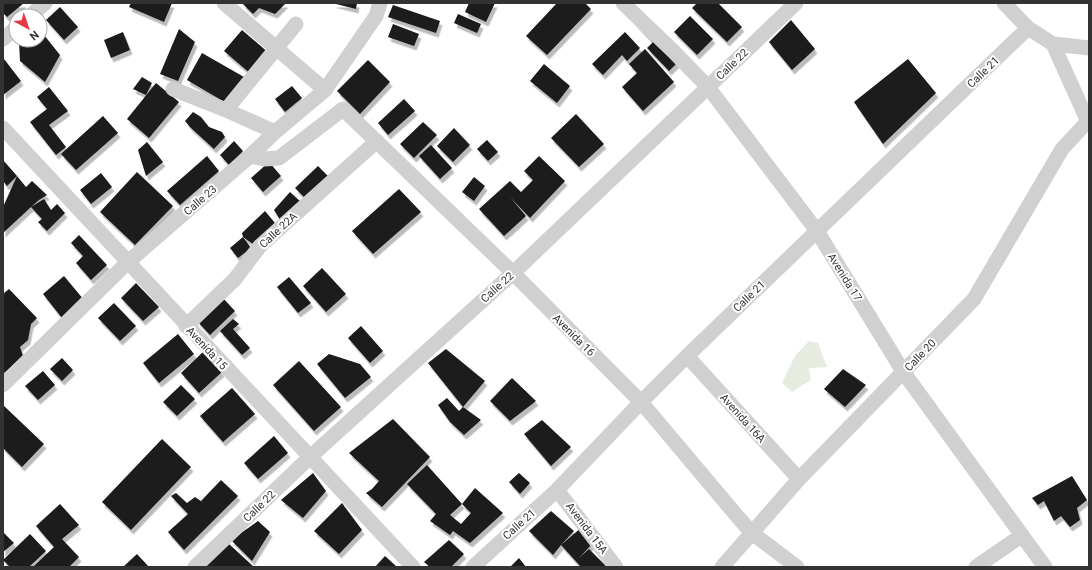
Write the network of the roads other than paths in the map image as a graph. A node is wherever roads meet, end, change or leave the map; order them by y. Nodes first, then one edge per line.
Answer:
1 (224, 3) edge
2 (380, 3) edge
3 (624, 3) edge
4 (796, 3) edge
5 (1004, 3) edge
6 (296, 24) dead end
7 (1028, 28) junction
8 (1053, 44) junction
9 (1089, 48) edge
10 (277, 49) junction
11 (708, 87) junction
12 (173, 89) dead end
13 (325, 90) junction
14 (226, 110) junction
15 (1089, 122) edge
16 (3, 128) edge
17 (275, 132) junction
18 (377, 141) junction
19 (250, 156) junction
20 (817, 231) junction
21 (128, 262) junction
22 (513, 273) junction
23 (186, 326) junction
24 (688, 356) junction
25 (904, 373) junction
26 (3, 385) edge
27 (641, 402) junction
28 (310, 457) junction
29 (799, 479) junction
30 (557, 490) junction
31 (752, 533) junction
32 (1021, 536) junction
33 (195, 567) edge
34 (413, 567) edge
35 (472, 567) edge
36 (616, 567) edge
37 (722, 567) edge
38 (797, 567) edge
39 (976, 567) edge
40 (1045, 567) edge

1 - 10 street
2 - 13 street, Calle 23
3 - 11 street, Avenida 17
4 - 11 street, Calle 22
5 - 7 street
6 - 10 street
7 - 8 street
7 - 20 street, Calle 21
8 - 9 street
8 - 15 street
10 - 13 street
10 - 14 street
11 - 20 street, Avenida 17
11 - 22 street, Calle 22
12 - 14 street
13 - 17 street, Calle 23
14 - 17 street
15 - 25 street, Calle 20
16 - 21 street, Avenida 15
17 - 19 street, Calle 23
18 - 19 street, Avenida 16
18 - 22 street, Avenida 16
18 - 23 street, Calle 22A
19 - 21 street, Calle 23
20 - 24 street, Calle 21
20 - 25 street, Avenida 17
21 - 23 street, Avenida 15
21 - 26 street, Calle 23
22 - 27 street, Avenida 16
22 - 28 street, Calle 22
23 - 28 street, Avenida 15
24 - 27 street, Calle 21
24 - 29 street, Avenida 16A
25 - 29 street, Calle 20
25 - 32 street, Avenida 17
27 - 30 street, Calle 21
27 - 31 street, Avenida 16
28 - 33 street, Calle 22
28 - 34 street, Avenida 15
29 - 31 street, Calle 20
30 - 35 street, Calle 21
30 - 36 street, Avenida 15A
31 - 37 street, Calle 20
31 - 38 street, Avenida 16
32 - 39 street
32 - 40 street, Avenida 17

